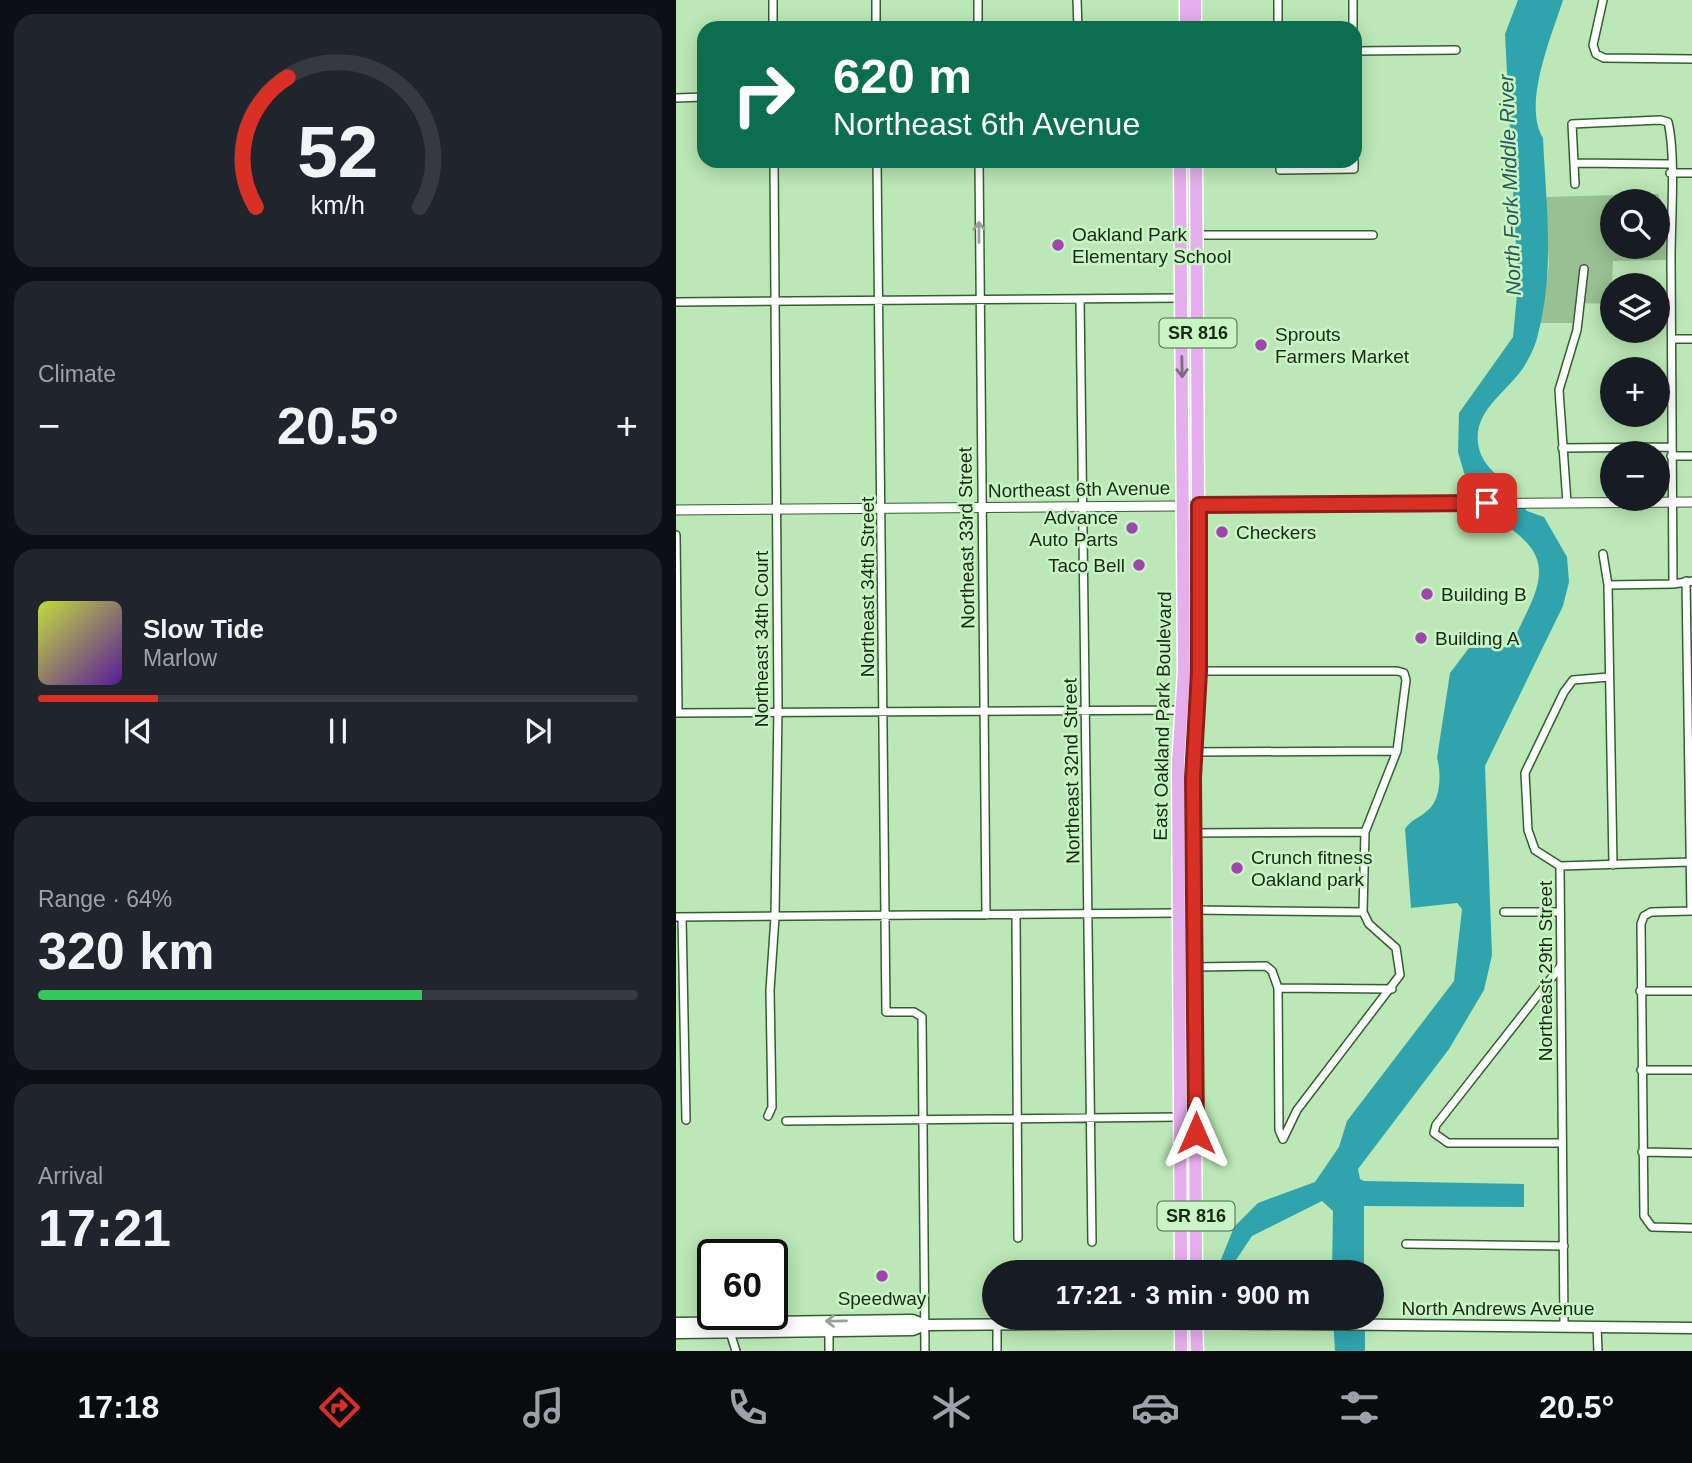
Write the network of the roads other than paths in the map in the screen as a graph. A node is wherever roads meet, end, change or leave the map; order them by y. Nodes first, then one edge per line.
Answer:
1 (773, 0) edge
2 (876, 0) edge
3 (978, 0) edge
4 (1077, 0) edge
5 (1179, 0) edge
6 (1186, 0) edge
7 (1195, 0) edge
8 (1278, 0) edge
9 (1353, 0) edge
10 (1603, 0) edge
11 (773, 21) edge
12 (876, 21) edge
13 (978, 21) edge
14 (1078, 21) edge
15 (1179, 21) edge
16 (1186, 21) edge
17 (1195, 21) edge
18 (1278, 21) edge
19 (1353, 21) edge
20 (1456, 50) dead end
21 (1362, 51) edge
22 (1693, 58) edge
23 (697, 97) edge
24 (676, 98) edge
25 (1574, 163) junction
26 (774, 168) edge
27 (877, 168) edge
28 (979, 168) edge
29 (1180, 168) edge
30 (1194, 168) edge
31 (1670, 169) junction
32 (1693, 173) edge
33 (1575, 184) dead end
34 (1181, 226) junction
35 (1197, 235) junction
36 (1373, 235) dead end
37 (1181, 261) junction
38 (1584, 269) dead end
39 (1197, 275) junction
40 (1181, 298) junction
41 (1080, 299) junction
42 (979, 300) junction
43 (880, 301) junction
44 (676, 302) edge
45 (774, 302) junction
46 (1672, 339) junction
47 (1693, 339) edge
48 (1562, 448) junction
49 (1671, 451) junction
50 (1693, 456) edge
51 (1672, 502) junction
52 (1693, 502) edge
53 (1567, 503) junction
54 (1183, 505) junction
55 (1199, 505) junction
56 (1083, 506) junction
57 (980, 507) junction
58 (882, 508) junction
59 (776, 509) junction
60 (676, 510) edge
61 (676, 535) edge
62 (1603, 554) dead end
63 (1689, 581) edge
64 (1673, 584) junction
65 (1608, 585) junction
66 (1199, 671) junction
67 (1609, 677) junction
68 (1085, 710) junction
69 (1181, 710) junction
70 (985, 711) junction
71 (883, 712) junction
72 (677, 713) edge
73 (777, 713) junction
74 (1195, 738) junction
75 (1398, 751) junction
76 (1194, 752) junction
77 (1178, 815) junction
78 (1365, 832) junction
79 (1193, 833) junction
80 (1689, 862) junction
81 (1613, 865) junction
82 (1560, 866) junction
83 (1194, 910) junction
84 (1692, 911) edge
85 (1363, 912) junction
86 (1504, 912) dead end
87 (1560, 912) junction
88 (1179, 913) junction
89 (1090, 914) junction
90 (986, 915) junction
91 (1016, 915) junction
92 (884, 916) junction
93 (679, 917) edge
94 (775, 917) junction
95 (1194, 934) junction
96 (1194, 967) junction
97 (1560, 967) junction
98 (1278, 988) junction
99 (1392, 989) junction
100 (1640, 991) junction
101 (1693, 991) edge
102 (1179, 1055) junction
103 (1641, 1070) junction
104 (1693, 1070) edge
105 (1195, 1071) junction
106 (768, 1116) dead end
107 (1180, 1117) junction
108 (1016, 1118) junction
109 (1091, 1118) junction
110 (686, 1120) dead end
111 (786, 1121) dead end
112 (923, 1121) junction
113 (1196, 1141) junction
114 (1562, 1143) junction
115 (1642, 1152) junction
116 (1693, 1153) edge
117 (1693, 1228) edge
118 (1018, 1238) dead end
119 (1092, 1242) dead end
120 (1406, 1244) dead end
121 (1564, 1246) junction
122 (1181, 1260) edge
123 (1196, 1260) edge
124 (676, 1323) edge
125 (697, 1324) edge
126 (788, 1325) edge
127 (925, 1325) junction
128 (982, 1325) edge
129 (1384, 1325) edge
130 (1564, 1326) junction
131 (1598, 1326) junction
132 (1693, 1328) edge
133 (788, 1329) edge
134 (706, 1330) edge
135 (735, 1330) edge
136 (997, 1330) edge
137 (1181, 1330) edge
138 (1196, 1330) edge
139 (829, 1331) junction
140 (676, 1333) edge
141 (736, 1348) edge
142 (829, 1351) edge
143 (925, 1351) edge
144 (997, 1351) edge
145 (1182, 1351) edge
146 (1197, 1351) edge
147 (1598, 1351) edge

1 - 11 street
2 - 12 street
3 - 13 street
4 - 14 street
5 - 15 main road
6 - 16 main road
7 - 17 main road
8 - 18 street
9 - 19 street
10 - 22 street
20 - 21 street
23 - 24 street
25 - 31 street
25 - 31 street
25 - 33 street
26 - 45 street, Northeast 34th Court
27 - 43 street, Northeast 34th Street
42 -> 28 street, Northeast 33rd Street
29 - 34 main road, East Oakland Park Boulevard / SR 816
30 - 35 main road, East Oakland Park Boulevard / SR 816
31 - 32 street
31 - 46 street
34 - 35 main road
34 - 37 main road, East Oakland Park Boulevard / SR 816
35 - 36 street
35 - 39 main road, East Oakland Park Boulevard / SR 816
37 - 39 main road
37 - 40 main road, East Oakland Park Boulevard / SR 816
38 - 48 street
39 - 55 main road, East Oakland Park Boulevard / SR 816
40 - 41 street
40 -> 54 main road, East Oakland Park Boulevard / SR 816
41 - 42 street
41 - 56 street, Northeast 32nd Street
42 - 43 street
42 - 57 street, Northeast 33rd Street
43 - 45 street
43 - 58 street, Northeast 34th Street
44 - 45 street
45 - 59 street, Northeast 34th Court
46 - 47 street
46 - 49 street
48 - 49 street
48 - 53 street
49 - 50 street
49 - 51 street
51 - 52 street, Northeast 6th Avenue
51 - 53 street, Northeast 6th Avenue
51 - 64 street
53 - 55 street, Northeast 6th Avenue
54 - 55 street, Northeast 6th Avenue
54 - 56 street, Northeast 6th Avenue
54 - 69 main road, East Oakland Park Boulevard / SR 816
55 - 66 main road, East Oakland Park Boulevard / SR 816
56 - 57 street, Northeast 6th Avenue
56 - 68 street, Northeast 32nd Street
57 - 58 street, Northeast 6th Avenue
57 - 70 street, Northeast 33rd Street
58 - 59 street, Northeast 6th Avenue
58 - 71 street, Northeast 34th Street
59 - 60 street, Northeast 6th Avenue
59 - 73 street, Northeast 34th Court
61 - 72 street
62 - 65 street
63 - 64 street
63 - 80 street
64 - 65 street
65 - 67 street
66 - 74 main road, East Oakland Park Boulevard / SR 816
66 - 75 street
67 - 81 street
67 - 82 street, Northeast 29th Street
68 - 69 street
68 - 70 street
68 - 89 street, Northeast 32nd Street
69 - 74 main road
69 - 77 main road, East Oakland Park Boulevard / SR 816
70 - 71 street
70 - 90 street, Northeast 33rd Street
71 - 73 street
71 - 92 street, Northeast 34th Street
72 - 73 street
73 - 94 street, Northeast 34th Court
74 - 76 main road, East Oakland Park Boulevard / SR 816
75 - 76 street
75 - 78 street
76 - 79 main road, East Oakland Park Boulevard / SR 816
77 - 79 main road
77 - 88 main road, East Oakland Park Boulevard / SR 816
78 - 79 street
78 - 85 street
79 - 83 main road, East Oakland Park Boulevard / SR 816
80 - 81 street
80 - 84 street
81 - 82 street
82 - 87 street, Northeast 29th Street
83 - 85 street
83 - 95 main road, East Oakland Park Boulevard / SR 816
84 - 100 street
85 - 99 street
86 - 87 street
87 - 97 street, Northeast 29th Street
88 - 89 street
88 - 95 main road
88 - 102 main road, East Oakland Park Boulevard / SR 816
89 - 91 street
89 - 109 street, Northeast 32nd Street
90 - 91 street
90 - 92 street
91 - 108 street
92 - 94 street
92 - 112 street, Northeast 34th Street
93 - 94 street
93 - 110 street
94 - 106 street, Northeast 34th Court
95 - 96 main road, East Oakland Park Boulevard / SR 816
96 - 98 street
96 - 105 main road, East Oakland Park Boulevard / SR 816
97 - 114 street, Northeast 29th Street
97 - 114 street
98 - 99 street
98 - 99 street
100 - 101 street
100 - 103 street
102 - 105 main road
102 - 107 main road, East Oakland Park Boulevard / SR 816
103 - 104 street
103 - 115 street
105 - 113 main road, East Oakland Park Boulevard / SR 816
107 - 109 street
107 - 113 main road
107 - 122 main road, East Oakland Park Boulevard / SR 816
108 - 109 street
108 - 112 street
108 - 118 street
109 - 119 street, Northeast 32nd Street
111 - 112 street
112 - 127 street
113 - 123 main road, East Oakland Park Boulevard / SR 816
114 - 121 street, Northeast 29th Street
115 - 116 street
115 - 117 street
120 - 121 street
121 - 130 street, Northeast 29th Street
124 - 125 main road, North Andrews Avenue
127 -> 126 main road, North Andrews Avenue
127 - 128 main road, North Andrews Avenue
127 - 139 main road, North Andrews Avenue
127 - 143 street
129 - 130 main road, North Andrews Avenue
130 - 131 main road, North Andrews Avenue
131 - 132 main road, North Andrews Avenue
131 - 147 street
133 - 139 main road, North Andrews Avenue
134 - 140 main road, North Andrews Avenue
135 - 141 street
136 - 144 street
137 - 145 main road
138 - 146 main road
139 - 142 street

